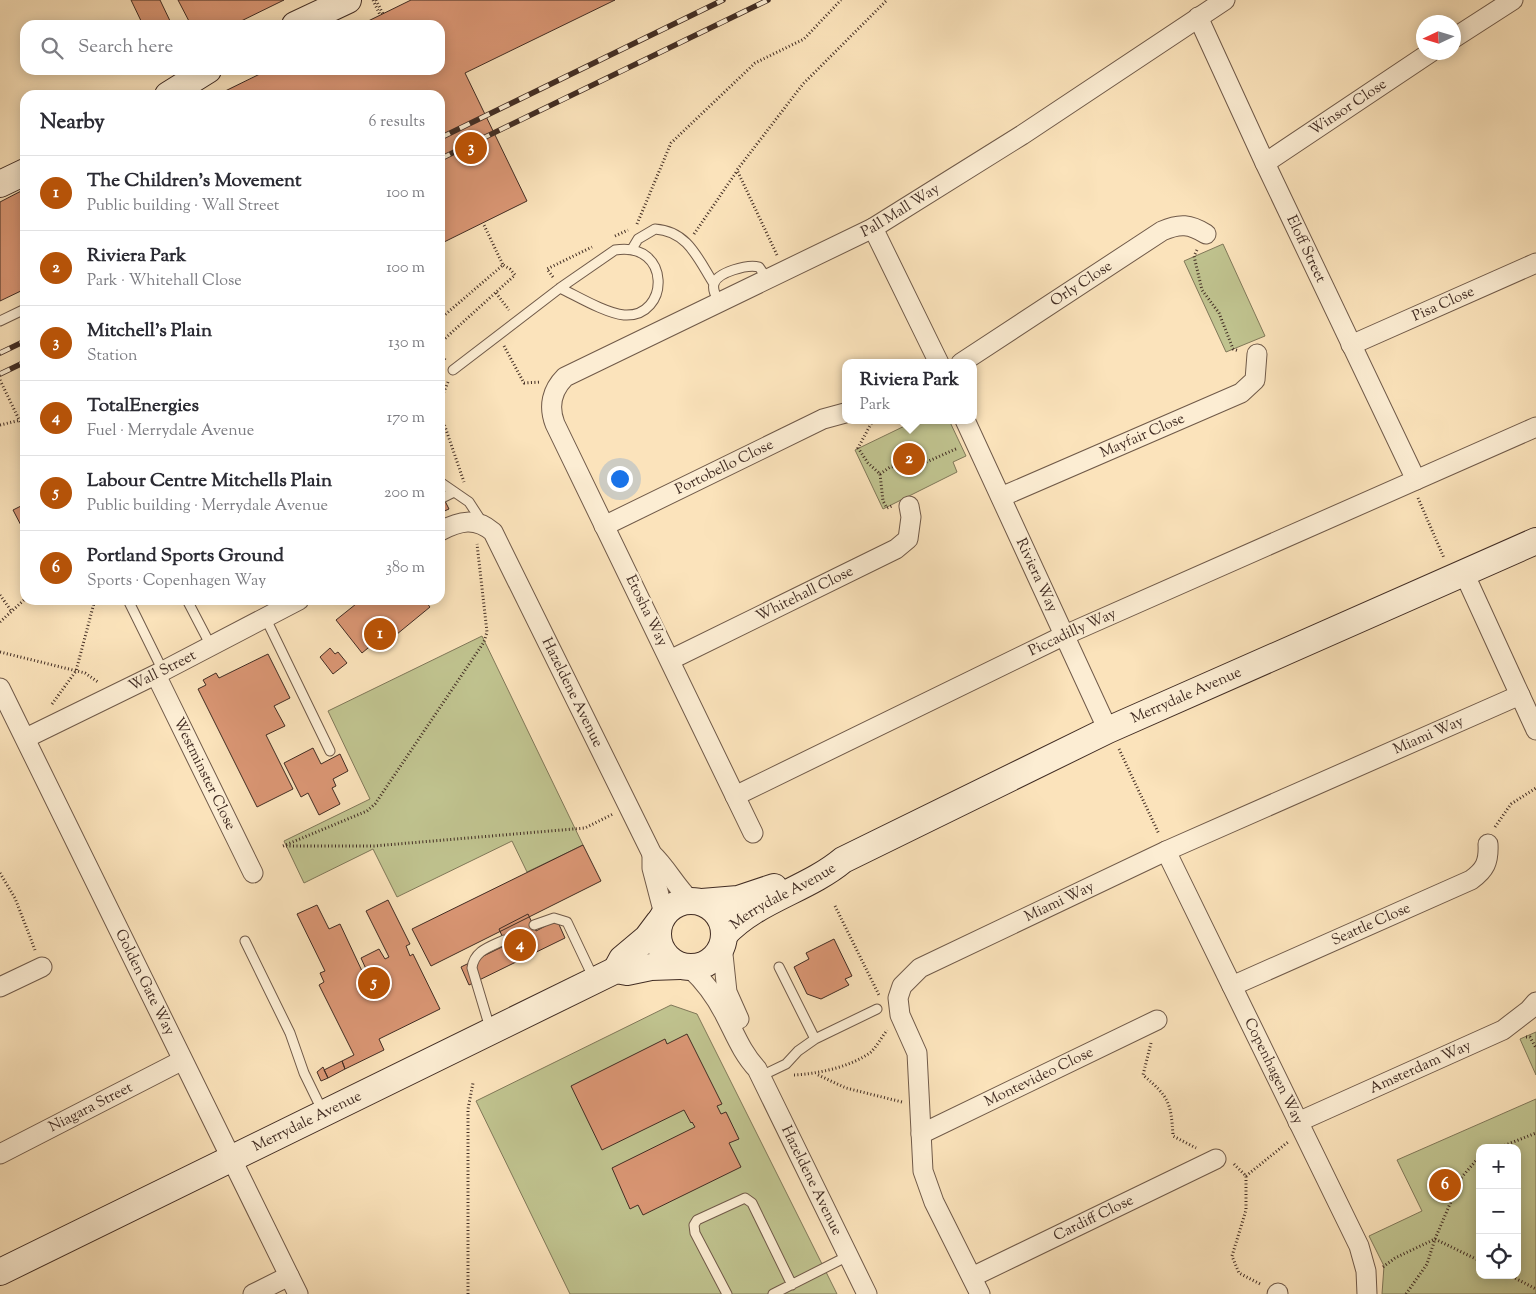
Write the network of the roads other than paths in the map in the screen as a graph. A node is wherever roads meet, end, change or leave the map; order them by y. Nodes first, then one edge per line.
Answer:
1 (348, 0) edge
2 (1225, 0) edge
3 (1513, 0) edge
4 (1198, 17) junction
5 (306, 20) edge
6 (1461, 33) edge
7 (1419, 60) edge
8 (200, 75) edge
9 (176, 90) edge
10 (1265, 164) junction
11 (20, 174) edge
12 (0, 184) edge
13 (873, 228) junction
14 (1206, 234) road end
15 (632, 249) junction
16 (1536, 263) edge
17 (768, 280) junction
18 (714, 284) junction
19 (560, 288) junction
20 (720, 303) junction
21 (20, 311) edge
22 (0, 321) edge
23 (1351, 345) junction
24 (1257, 354) road end
25 (936, 359) edge
26 (966, 359) edge
27 (452, 370) road end
28 (551, 384) joint
29 (842, 414) edge
30 (968, 424) edge
31 (1536, 427) edge
32 (1416, 480) junction
33 (445, 487) edge
34 (454, 492) junction
35 (445, 496) edge
36 (1001, 497) junction
37 (903, 505) road end
38 (604, 526) junction
39 (488, 527) junction
40 (445, 529) edge
41 (1536, 541) edge
42 (1454, 566) junction
43 (130, 605) edge
44 (190, 605) edge
45 (289, 605) edge
46 (265, 617) junction
47 (1064, 635) junction
48 (211, 646) junction
49 (670, 660) junction
50 (160, 673) junction
51 (0, 688) edge
52 (1520, 695) junction
53 (1108, 730) junction
54 (1536, 730) edge
55 (26, 738) junction
56 (330, 751) dead end
57 (735, 796) junction
58 (753, 833) dead end
59 (1488, 844) road end
60 (1166, 851) junction
61 (652, 854) junction
62 (843, 860) junction
63 (253, 872) dead end
64 (696, 901) junction
65 (661, 918) junction
66 (534, 926) dead end
67 (504, 940) dead end
68 (723, 940) junction
69 (245, 942) dead end
70 (42, 967) road end
71 (685, 967) junction
72 (779, 967) dead end
73 (605, 975) junction
74 (1232, 986) junction
75 (0, 988) edge
76 (1536, 1002) edge
77 (877, 1009) dead end
78 (1157, 1020) road end
79 (491, 1031) junction
80 (815, 1039) junction
81 (182, 1061) junction
82 (759, 1073) junction
83 (323, 1112) junction
84 (1298, 1122) junction
85 (921, 1134) junction
86 (0, 1154) edge
87 (231, 1159) junction
88 (1216, 1159) road end
89 (848, 1256) junction
90 (0, 1272) edge
91 (289, 1276) junction
92 (792, 1285) junction
93 (976, 1286) edge
94 (253, 1294) edge
95 (298, 1294) edge
96 (727, 1294) edge
97 (773, 1294) edge
98 (867, 1294) edge
99 (1366, 1294) edge

1 - 5 street
2 - 4 street, Pall Mall Way
3 - 6 street
4 - 10 street, Eloff Street
4 - 13 street, Pall Mall Way
7 - 10 street, Winsor Close
8 - 9 street
10 - 23 street, Eloff Street
11 - 12 street
13 - 17 street, Pall Mall Way
13 - 25 street
14 - 26 street, Orly Close
15 - 18 lane
15 - 19 lane
15 - 19 lane
16 - 23 street, Pisa Close
17 - 18 lane
17 - 20 street, Pall Mall Way
18 - 20 lane
19 - 27 lane
20 - 28 street, Pall Mall Way
21 - 22 lane
23 - 32 street, Eloff Street
24 - 36 street, Mayfair Close
28 - 38 street, Etosha Way
29 - 38 street, Portobello Close
30 - 36 street, Riviera Way
31 - 32 street, Piccadilly Way
32 - 47 street, Piccadilly Way
33 - 34 lane
34 - 35 lane
34 - 39 lane
36 - 47 street, Riviera Way
37 - 49 street, Whitehall Close
38 - 49 street, Etosha Way
39 - 40 street
39 - 61 street, Hazeldene Avenue
41 - 42 street, Merrydale Avenue
42 - 52 street
42 - 53 street, Merrydale Avenue
43 - 50 lane
44 - 48 lane
45 - 46 street, Wall Street
46 - 48 street, Wall Street
46 - 56 lane
47 - 53 street, Riviera Way
47 - 57 street, Piccadilly Way
48 - 50 street, Wall Street
49 - 57 street, Etosha Way
50 - 55 street, Wall Street
50 - 63 street, Westminster Close
51 - 55 street, Golden Gate Way
52 - 54 street
52 - 60 street, Miami Way
53 - 62 street, Merrydale Avenue
55 - 81 street, Golden Gate Way
57 - 58 street, Etosha Way
59 - 74 street, Seattle Close
60 - 74 street, Copenhagen Way
60 - 85 street, Miami Way
61 - 64 street, Hazeldene Avenue
61 - 65 street, Hazeldene Avenue
62 - 64 street, Merrydale Avenue
62 - 68 street, Merrydale Avenue
64 - 65 street
64 - 68 street
65 - 71 street
65 - 73 street, Merrydale Avenue
66 - 73 lane
67 - 79 lane
68 - 71 street
68 - 82 street, Hazeldene Avenue
69 - 83 lane
70 - 75 street
71 - 73 street, Merrydale Avenue
71 - 82 street, Hazeldene Avenue
72 - 80 lane
73 - 79 street, Merrydale Avenue
74 - 84 street, Copenhagen Way
76 - 84 street, Amsterdam Way
77 - 80 lane
78 - 85 street, Montevideo Close
79 - 83 street, Merrydale Avenue
80 - 82 lane
81 - 86 street, Niagara Street
81 - 87 street, Golden Gate Way
82 - 89 street, Hazeldene Avenue
83 - 87 street, Merrydale Avenue
84 - 99 street, Copenhagen Way
85 - 93 street, Miami Way
87 - 90 street, Merrydale Avenue
87 - 91 street, Golden Gate Way
88 - 93 street, Cardiff Close
89 - 92 lane
89 - 98 street, Hazeldene Avenue
91 - 94 street
91 - 95 street, Golden Gate Way
92 - 96 lane
92 - 97 lane

